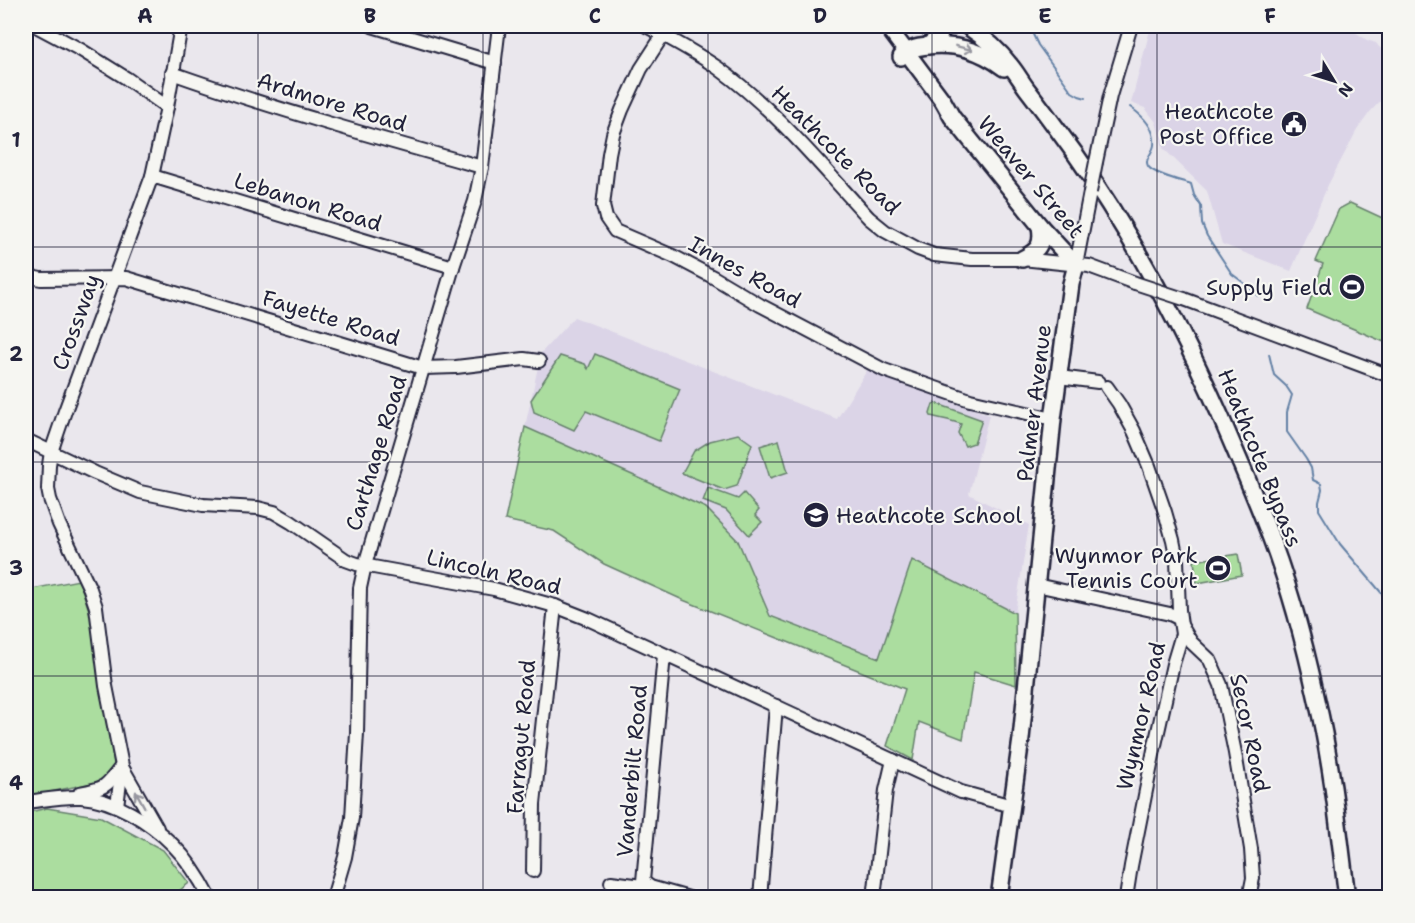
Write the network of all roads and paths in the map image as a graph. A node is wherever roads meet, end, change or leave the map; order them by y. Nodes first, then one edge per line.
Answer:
1 (36, 26) edge
2 (181, 26) edge
3 (372, 26) edge
4 (499, 26) edge
5 (646, 26) edge
6 (877, 26) edge
7 (887, 26) edge
8 (944, 26) edge
9 (967, 26) edge
10 (1131, 26) edge
11 (663, 35) junction
12 (927, 46) junction
13 (904, 55) junction
14 (495, 63) junction
15 (172, 73) junction
16 (1020, 80) junction
17 (167, 107) junction
18 (482, 167) junction
19 (152, 176) junction
20 (1040, 226) junction
21 (1023, 259) junction
22 (1076, 265) junction
23 (453, 267) junction
24 (26, 276) edge
25 (115, 278) junction
26 (539, 361) dead end
27 (423, 368) junction
28 (1389, 376) edge
29 (1059, 377) junction
30 (1053, 419) junction
31 (26, 440) edge
32 (51, 452) junction
33 (365, 565) junction
34 (1036, 585) junction
35 (555, 606) junction
36 (1181, 625) junction
37 (664, 654) junction
38 (776, 706) junction
39 (893, 760) junction
40 (122, 766) junction
41 (58, 798) junction
42 (26, 802) edge
43 (117, 806) junction
44 (1012, 806) junction
45 (159, 832) junction
46 (533, 872) dead end
47 (611, 882) dead end
48 (650, 887) junction
49 (210, 897) edge
50 (333, 897) edge
51 (689, 897) edge
52 (760, 897) edge
53 (874, 897) edge
54 (999, 897) edge
55 (1126, 897) edge
56 (1249, 897) edge
57 (1347, 897) edge

1 - 17 street
2 - 15 street, Crossway
3 - 14 street
4 - 14 street, Carthage Road
5 - 11 street, Heathcote Road
6 - 13 main road, Weaver Street
7 - 13 main road, Weaver Street
8 - 12 main road
9 - 16 main road, Heathcote Bypass
10 - 22 street, Palmer Avenue, bridge
11 - 21 street, Heathcote Road
11 - 30 street, Innes Road
12 - 13 main road, Heathcote Bypass
12 -> 16 main road, Heathcote Bypass
13 - 20 main road, Weaver Street
14 - 18 street, Carthage Road
15 - 17 street, Crossway
15 - 18 street, Ardmore Road
16 - 57 main road, Heathcote Bypass
17 - 19 street, Crossway
18 - 23 street, Carthage Road
19 - 23 street, Lebanon Road
19 - 25 street, Crossway
20 - 21 main road
20 - 22 main road, Weaver Street
21 - 22 street, Heathcote Road
22 - 28 street, Heathcote Road, bridge
22 - 29 main road, Palmer Avenue
23 - 27 street, Carthage Road
24 - 25 street, Fayette Road
25 - 27 street, Fayette Road
25 - 32 street, Crossway
26 - 27 street, Fayette Road
27 - 33 street, Carthage Road
29 - 30 main road, Palmer Avenue
29 - 36 street
30 - 34 main road, Palmer Avenue
31 - 32 street, Lincoln Road
32 - 33 street, Lincoln Road
32 - 40 street, Crossway
33 - 35 street, Lincoln Road
33 - 50 street, Carthage Road
34 - 36 street, Wynmor Road
34 - 44 main road, Palmer Avenue
35 - 37 street, Lincoln Road
35 - 46 street, Farragut Road
36 - 55 street, Wynmor Road
36 - 56 street, Secor Road
37 - 38 street, Lincoln Road
37 - 48 street, Vanderbilt Road
38 - 39 street, Lincoln Road
38 - 52 street
39 - 44 street, Lincoln Road
39 - 53 street
40 - 41 street
40 - 43 street, Crossway
45 -> 40 street
41 - 42 street
41 - 43 street
43 - 45 street
44 - 54 main road, Palmer Avenue
45 - 49 street
47 - 48 street
48 - 51 street

